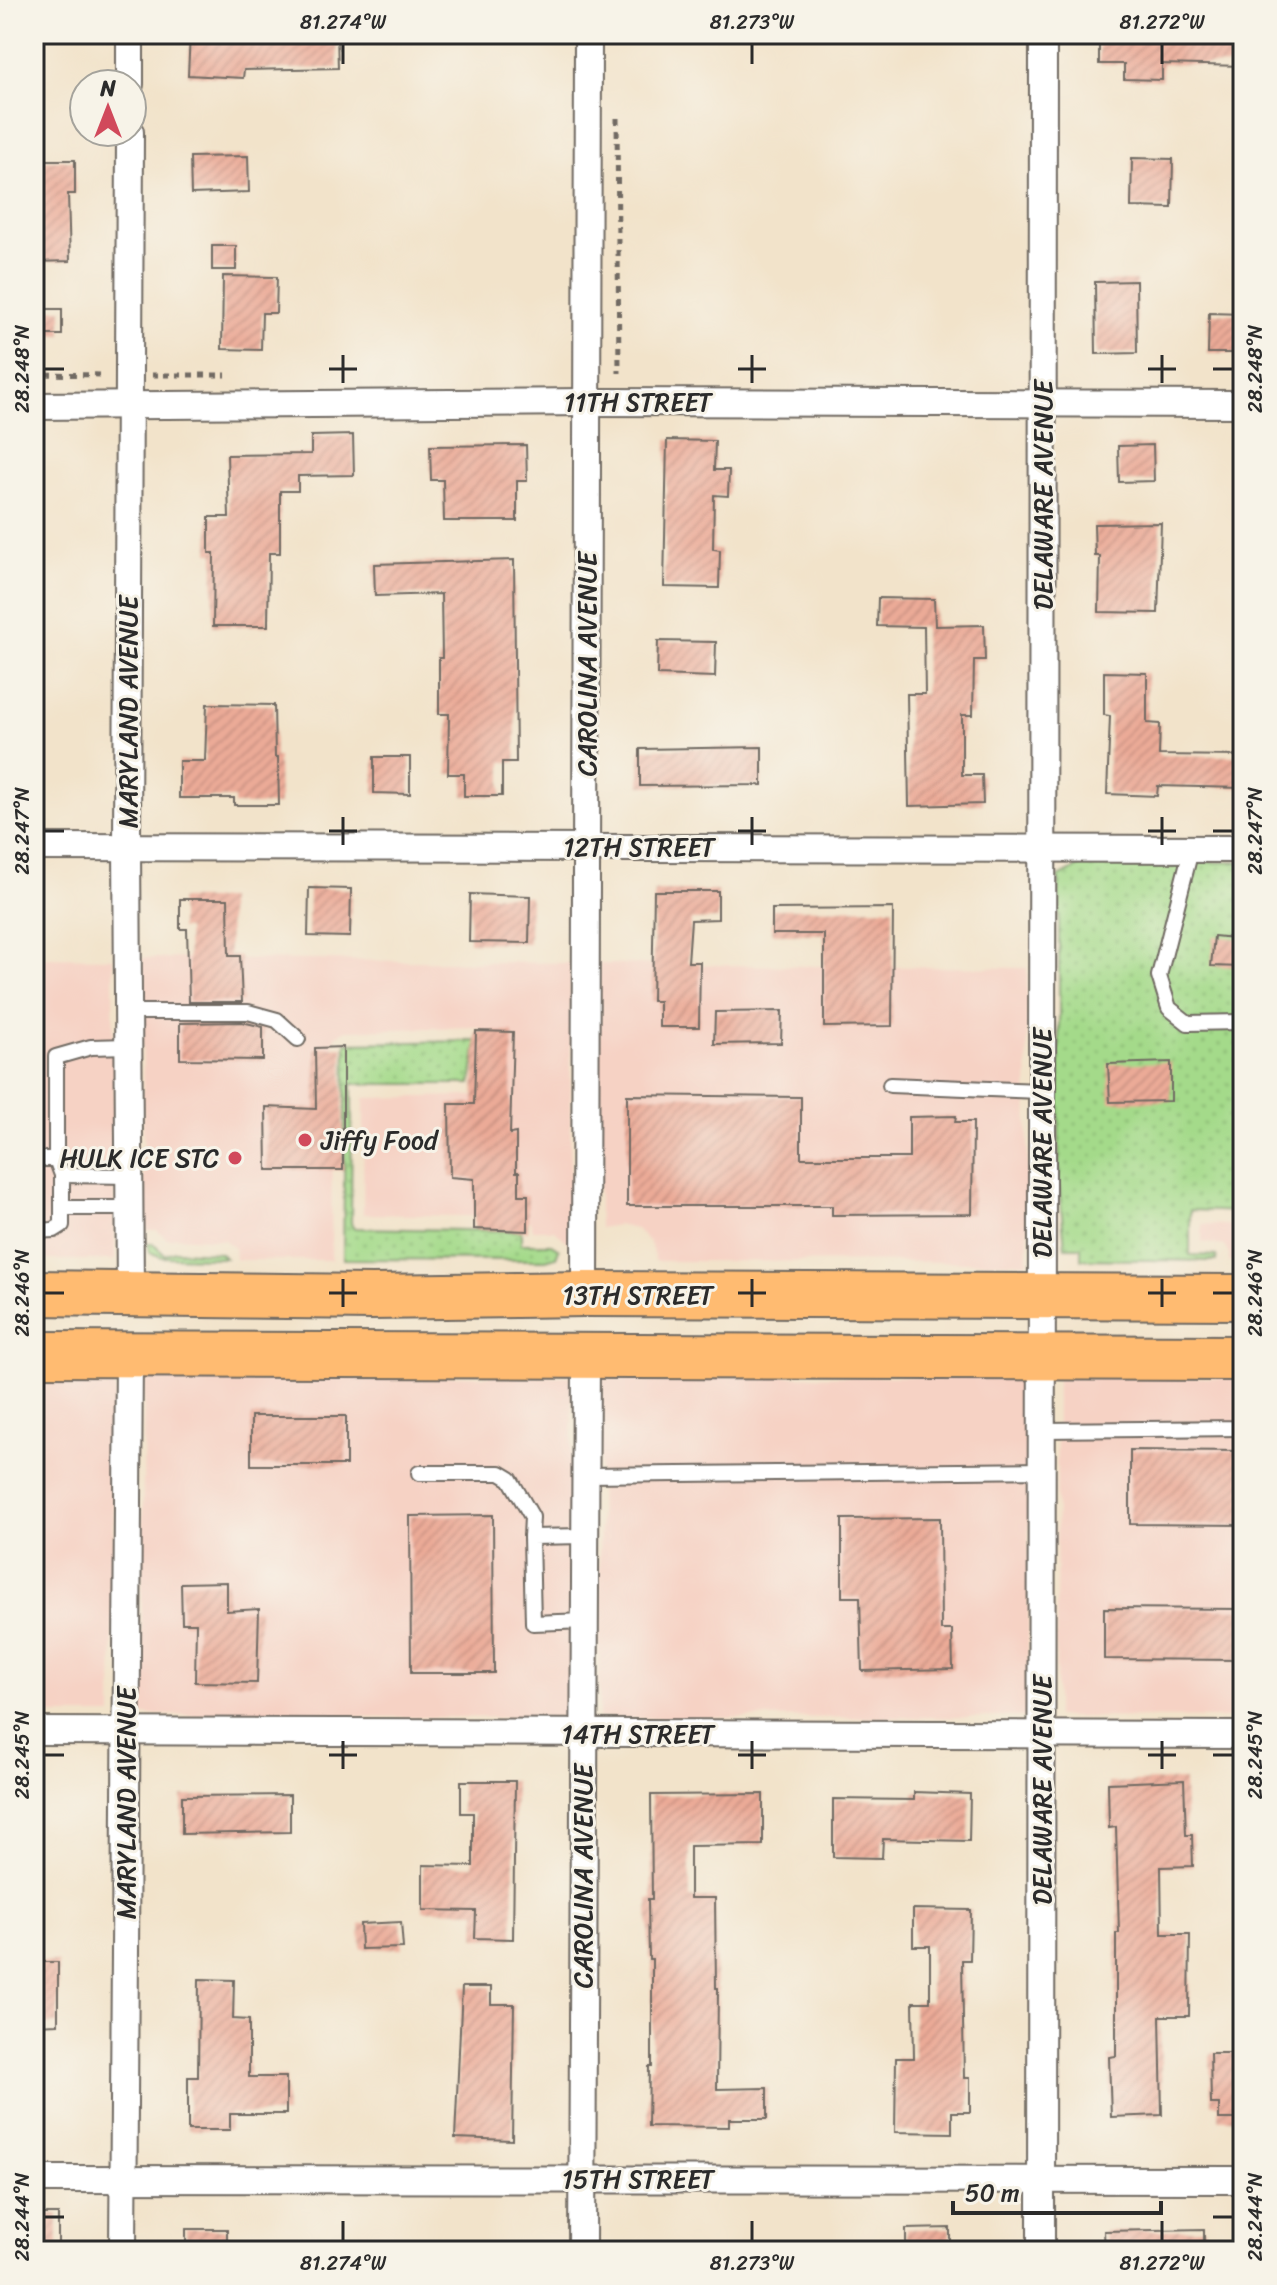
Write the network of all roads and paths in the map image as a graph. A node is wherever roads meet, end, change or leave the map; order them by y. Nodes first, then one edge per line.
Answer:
1 (130, 34) edge
2 (588, 34) edge
3 (1043, 34) edge
4 (130, 68) edge
5 (617, 111) dead end
6 (130, 148) edge
7 (619, 373) dead end
8 (588, 402) junction
9 (1043, 403) junction
10 (1243, 404) edge
11 (34, 406) edge
12 (129, 406) junction
13 (34, 847) edge
14 (127, 847) junction
15 (585, 847) junction
16 (1243, 849) edge
17 (1042, 850) junction
18 (1191, 850) junction
19 (128, 1012) junction
20 (1241, 1022) dead end
21 (298, 1039) dead end
22 (128, 1046) junction
23 (890, 1085) dead end
24 (1041, 1091) junction
25 (34, 1159) edge
26 (56, 1159) junction
27 (62, 1175) junction
28 (129, 1176) junction
29 (62, 1208) junction
30 (129, 1208) junction
31 (34, 1231) edge
32 (34, 1293) edge
33 (130, 1293) junction
34 (585, 1294) junction
35 (800, 1296) junction
36 (372, 1297) junction
37 (1042, 1297) junction
38 (1243, 1297) edge
39 (34, 1326) edge
40 (34, 1354) edge
41 (129, 1354) junction
42 (311, 1356) junction
43 (586, 1356) junction
44 (1043, 1356) junction
45 (1243, 1359) edge
46 (1243, 1393) edge
47 (1043, 1430) junction
48 (1043, 1470) junction
49 (419, 1473) dead end
50 (585, 1475) junction
51 (585, 1536) junction
52 (531, 1537) junction
53 (585, 1621) junction
54 (34, 1731) edge
55 (126, 1731) junction
56 (1042, 1733) junction
57 (584, 1734) junction
58 (1243, 1735) edge
59 (34, 2179) edge
60 (581, 2179) junction
61 (123, 2180) junction
62 (1042, 2180) junction
63 (1243, 2180) edge
64 (123, 2251) edge
65 (582, 2251) edge
66 (1041, 2251) edge

1 - 4 street
2 - 8 street, CAROLINA AVENUE
3 - 9 street, DELAWARE AVENUE
5 - 7 path
6 - 12 street, MARYLAND AVENUE
8 - 9 street, 11TH STREET
8 - 12 street, 11TH STREET
8 - 15 street, CAROLINA AVENUE
9 - 10 street, 11TH STREET
9 - 17 street, DELAWARE AVENUE
11 - 12 street, 11TH STREET
12 - 14 street, MARYLAND AVENUE
13 - 14 street, 12TH STREET
14 - 15 street, 12TH STREET
14 - 19 street, MARYLAND AVENUE
15 - 17 street, 12TH STREET
15 - 34 street, CAROLINA AVENUE
16 - 18 street, 12TH STREET
17 - 18 street, 12TH STREET
17 - 24 street, DELAWARE AVENUE
18 - 20 lane
19 - 21 lane
19 - 22 street, MARYLAND AVENUE
22 - 26 lane
22 - 28 street, MARYLAND AVENUE
23 - 24 lane
24 - 37 street, DELAWARE AVENUE
25 - 26 lane
26 - 27 lane
27 - 28 lane
27 - 29 lane
28 - 30 street, MARYLAND AVENUE
29 - 30 lane
29 - 31 lane
30 - 33 street, MARYLAND AVENUE
32 - 33 highway, 13TH STREET
33 - 36 highway, 13TH STREET
33 - 39 highway
34 - 35 highway, 13TH STREET
34 - 36 highway, 13TH STREET
34 - 42 highway
35 - 37 highway, 13TH STREET
35 - 43 highway
36 - 41 highway
37 - 38 highway, 13TH STREET
37 - 44 street, DELAWARE AVENUE
40 - 41 highway
41 - 42 highway
41 - 55 street, MARYLAND AVENUE
42 - 43 highway
43 - 44 highway
43 - 50 street, CAROLINA AVENUE
44 - 45 highway
44 - 47 street, DELAWARE AVENUE
46 - 47 lane
47 - 48 street, DELAWARE AVENUE
48 - 50 lane
48 - 56 street, DELAWARE AVENUE
49 - 52 lane
50 - 51 street, CAROLINA AVENUE
51 - 52 lane
51 - 53 street, CAROLINA AVENUE
52 - 53 lane
53 - 57 street, CAROLINA AVENUE
54 - 55 street, 14TH STREET
55 - 57 street, 14TH STREET
55 - 61 street, MARYLAND AVENUE
56 - 57 street, 14TH STREET
56 - 58 street, 14TH STREET
56 - 62 street, DELAWARE AVENUE
57 - 60 street, CAROLINA AVENUE
59 - 61 street, 15TH STREET
60 - 61 street, 15TH STREET
60 - 62 street, 15TH STREET
60 - 65 street, CAROLINA AVENUE
61 - 64 street, MARYLAND AVENUE
62 - 63 street, 15TH STREET
62 - 66 street, DELAWARE AVENUE

